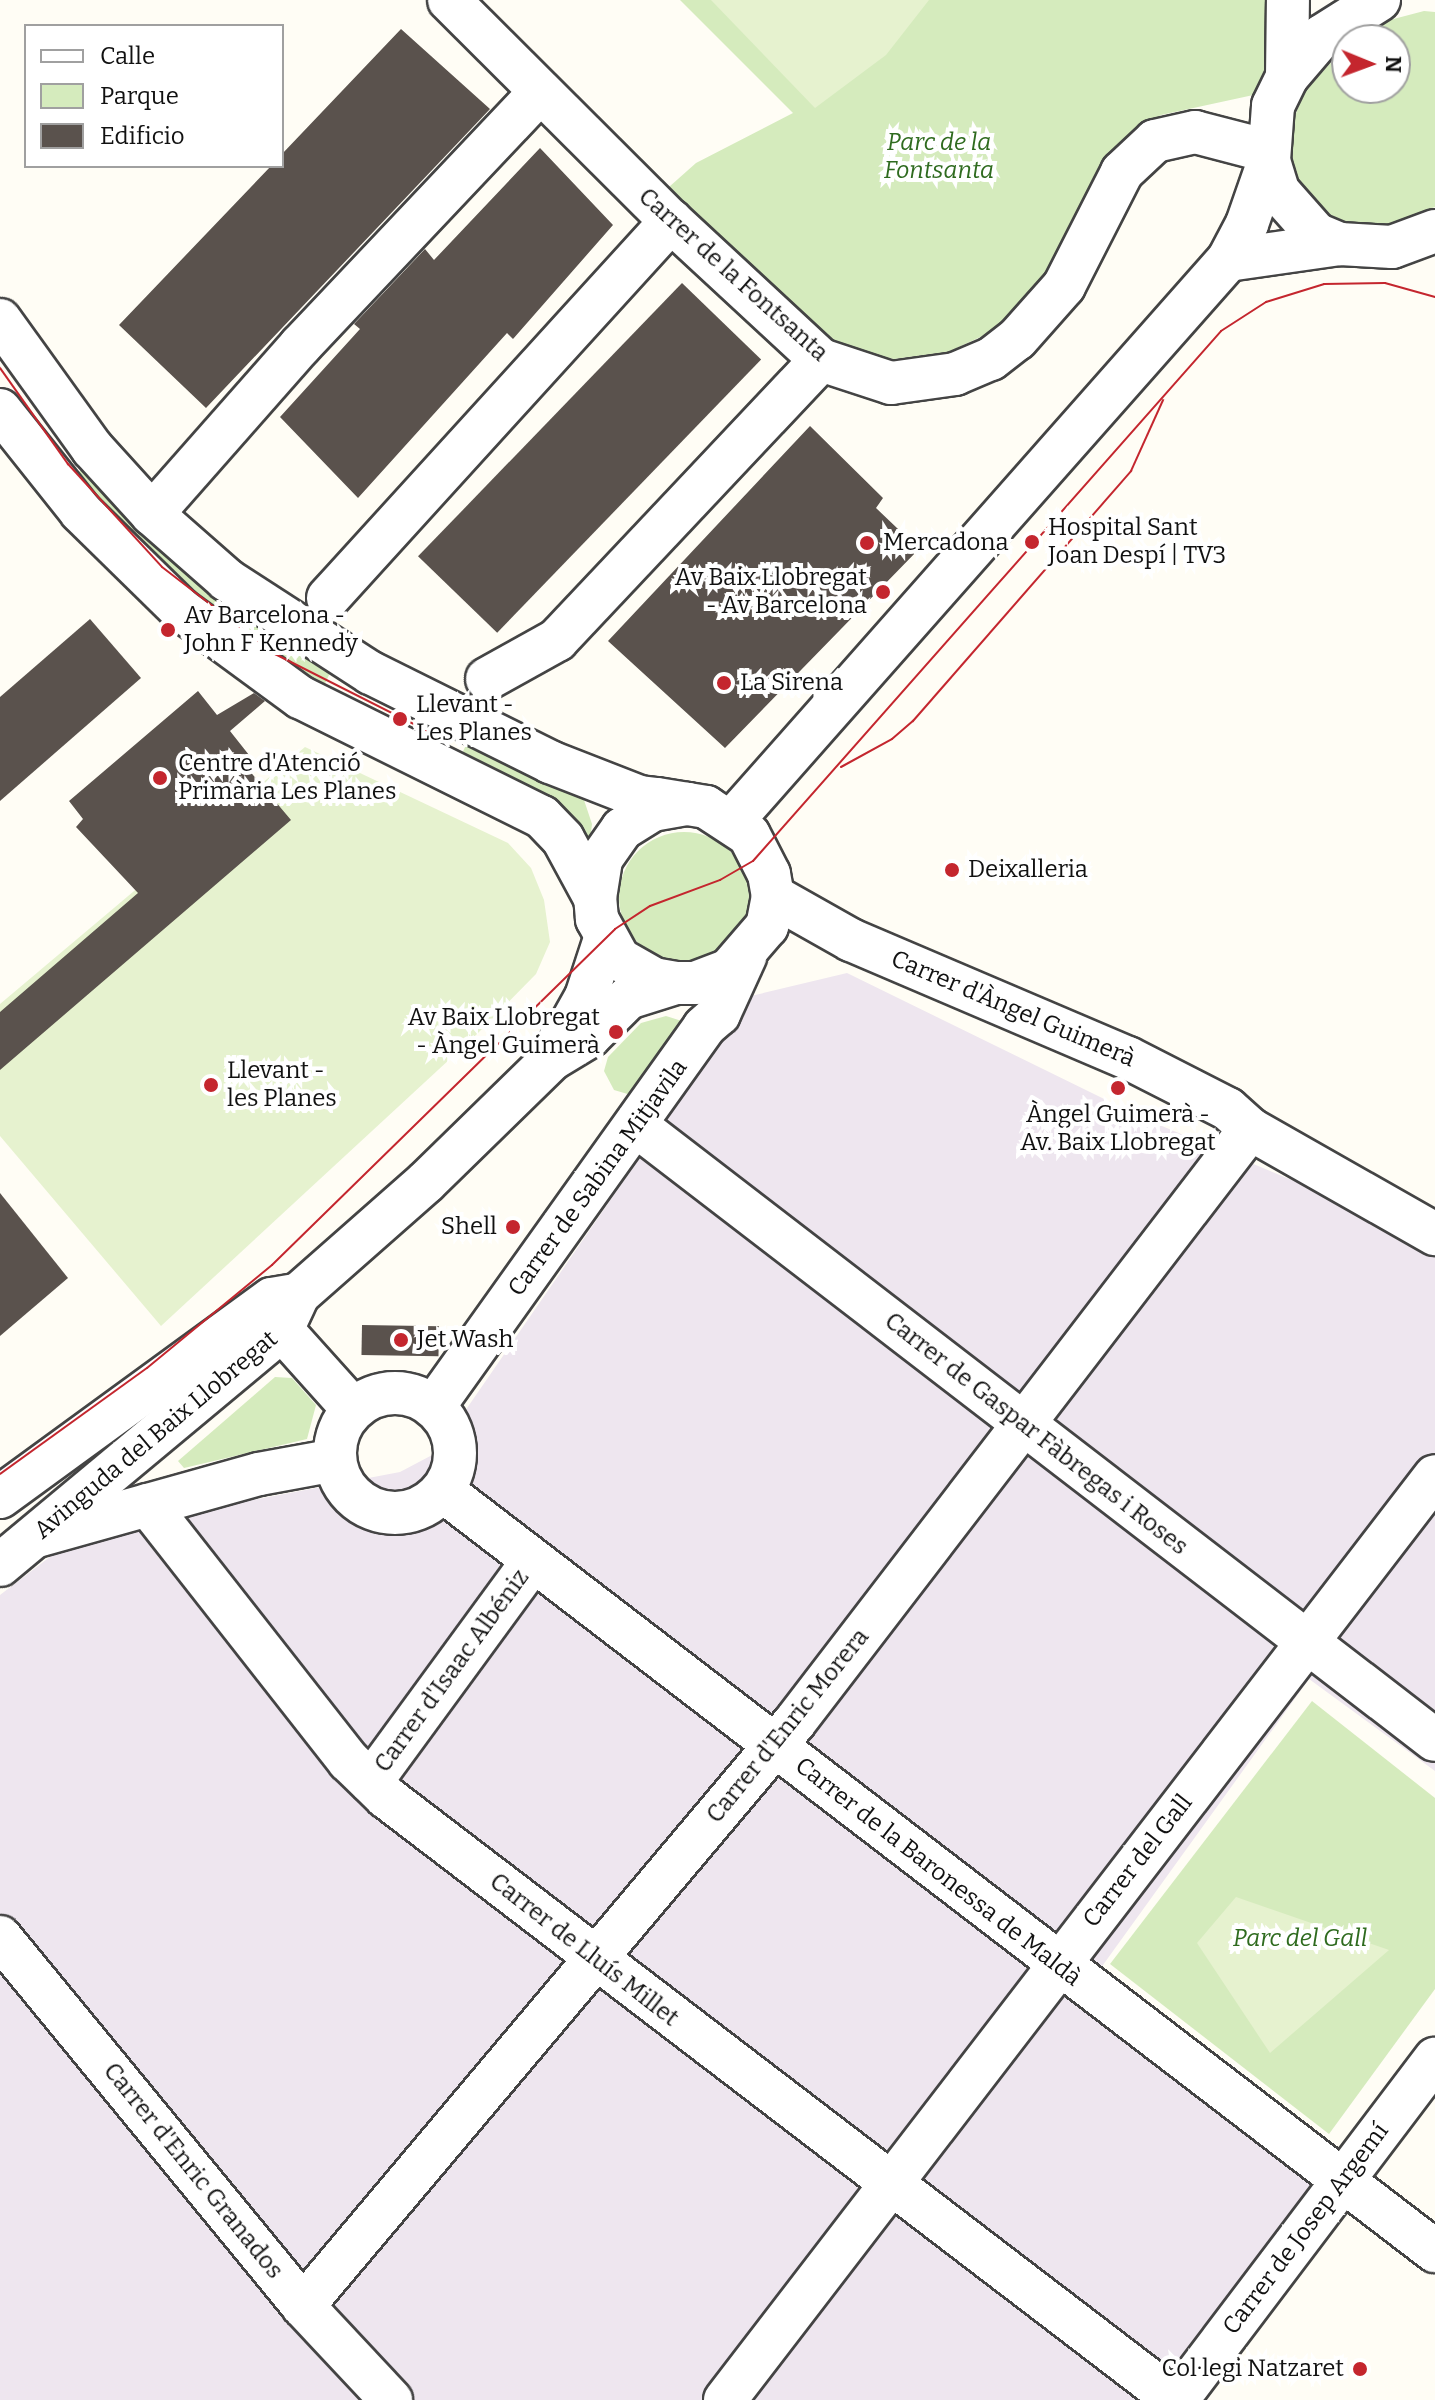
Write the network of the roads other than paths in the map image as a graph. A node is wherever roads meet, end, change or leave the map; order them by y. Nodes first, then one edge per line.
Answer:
1 (449, 0) edge
2 (1288, 0) edge
3 (1379, 0) edge
4 (540, 92) junction
5 (1280, 92) junction
6 (1211, 134) junction
7 (1269, 156) junction
8 (671, 221) junction
9 (1435, 231) edge
10 (1340, 244) junction
11 (1392, 247) junction
12 (1435, 253) edge
13 (1228, 260) junction
14 (0, 320) edge
15 (821, 360) junction
16 (48, 391) junction
17 (2, 419) edge
18 (152, 514) junction
19 (328, 598) dead end
20 (487, 679) dead end
21 (550, 762) junction
22 (687, 804) junction
23 (733, 820) junction
24 (598, 878) junction
25 (773, 896) junction
26 (605, 939) junction
27 (751, 950) junction
28 (686, 983) junction
29 (704, 1027) junction
30 (552, 1059) junction
31 (638, 1127) junction
32 (1250, 1129) junction
33 (1435, 1234) edge
34 (291, 1312) junction
35 (434, 1406) junction
36 (353, 1409) junction
37 (1023, 1424) junction
38 (335, 1460) junction
39 (1435, 1476) edge
40 (443, 1491) junction
41 (0, 1497) edge
42 (148, 1505) junction
43 (37, 1536) junction
44 (533, 1561) junction
45 (0, 1565) edge
46 (1308, 1640) junction
47 (1435, 1740) edge
48 (774, 1746) junction
49 (371, 1782) junction
50 (0, 1937) edge
51 (595, 1959) junction
52 (1058, 1965) junction
53 (1435, 2059) edge
54 (1343, 2180) junction
55 (891, 2184) junction
56 (1435, 2251) edge
57 (303, 2306) junction
58 (391, 2400) edge
59 (725, 2400) edge
60 (1176, 2400) edge

1 - 4 street, Carrer de la Fontsanta
2 - 5 street
3 - 5 street
4 - 8 street, Carrer de la Fontsanta
4 - 18 street
5 - 6 street, Carrer de la Fontsanta
5 - 7 street
6 - 7 street, Carrer de la Fontsanta
6 - 15 street, Carrer de la Fontsanta
7 - 10 street
7 - 13 street
8 - 15 street, Carrer de la Fontsanta
8 - 19 street
9 - 11 street
10 - 11 street
10 - 13 street
11 - 12 street
13 - 23 street
14 - 16 street
15 - 20 street
16 - 17 street
16 - 18 street
17 - 24 street
18 - 21 street
21 - 22 street
21 - 24 street
22 - 23 street
22 - 24 street
23 - 25 street
24 - 26 street
25 - 27 street
25 - 32 street, Carrer d'Àngel Guimerà
26 - 28 street
26 - 30 street, Avinguda del Baix Llobregat
27 - 28 street
27 - 29 street, Carrer de Sabina Mitjavila
27 - 32 street, Carrer d'Àngel Guimerà
28 - 29 street
28 - 30 street, Avinguda del Baix Llobregat
29 - 31 street, Carrer de Sabina Mitjavila
30 - 34 street, Avinguda del Baix Llobregat
31 - 35 street, Carrer de Sabina Mitjavila
31 - 37 street, Carrer de Gaspar Fàbregas i Roses
32 - 33 street, Carrer d'Àngel Guimerà
32 - 37 street, Carrer d'Enric Morera
34 - 36 street
34 - 41 street, Avinguda del Baix Llobregat
34 - 43 street, Avinguda del Baix Llobregat
35 - 36 street
35 - 40 street
36 - 38 street
37 - 46 street, Carrer de Gaspar Fàbregas i Roses
37 - 48 street, Carrer d'Enric Morera
38 - 40 street
38 - 42 street
39 - 46 street, Carrer del Gall
40 - 44 street, Carrer de la Baronessa de Maldà
42 - 43 street
42 - 49 street, Carrer de Lluís Millet
43 - 45 street, Avinguda del Baix Llobregat
44 - 48 street, Carrer de la Baronessa de Maldà
44 - 49 street, Carrer d'Isaac Albéniz
46 - 47 street, Carrer de Gaspar Fàbregas i Roses
46 - 52 street, Carrer del Gall
48 - 51 street, Carrer d'Enric Morera
48 - 52 street, Carrer de la Baronessa de Maldà
49 - 51 street, Carrer de Lluís Millet
50 - 57 street, Carrer d'Enric Granados
51 - 55 street, Carrer de Lluís Millet
51 - 57 street, Carrer d'Enric Morera
52 - 54 street, Carrer de la Baronessa de Maldà
52 - 55 street, Carrer del Gall
53 - 54 street, Carrer de Josep Argemí
54 - 56 street, Carrer de la Baronessa de Maldà
54 - 60 street, Carrer de Josep Argemí
55 - 59 street, Carrer del Gall
55 - 60 street, Carrer de Lluís Millet
57 - 58 street, Carrer d'Enric Granados

